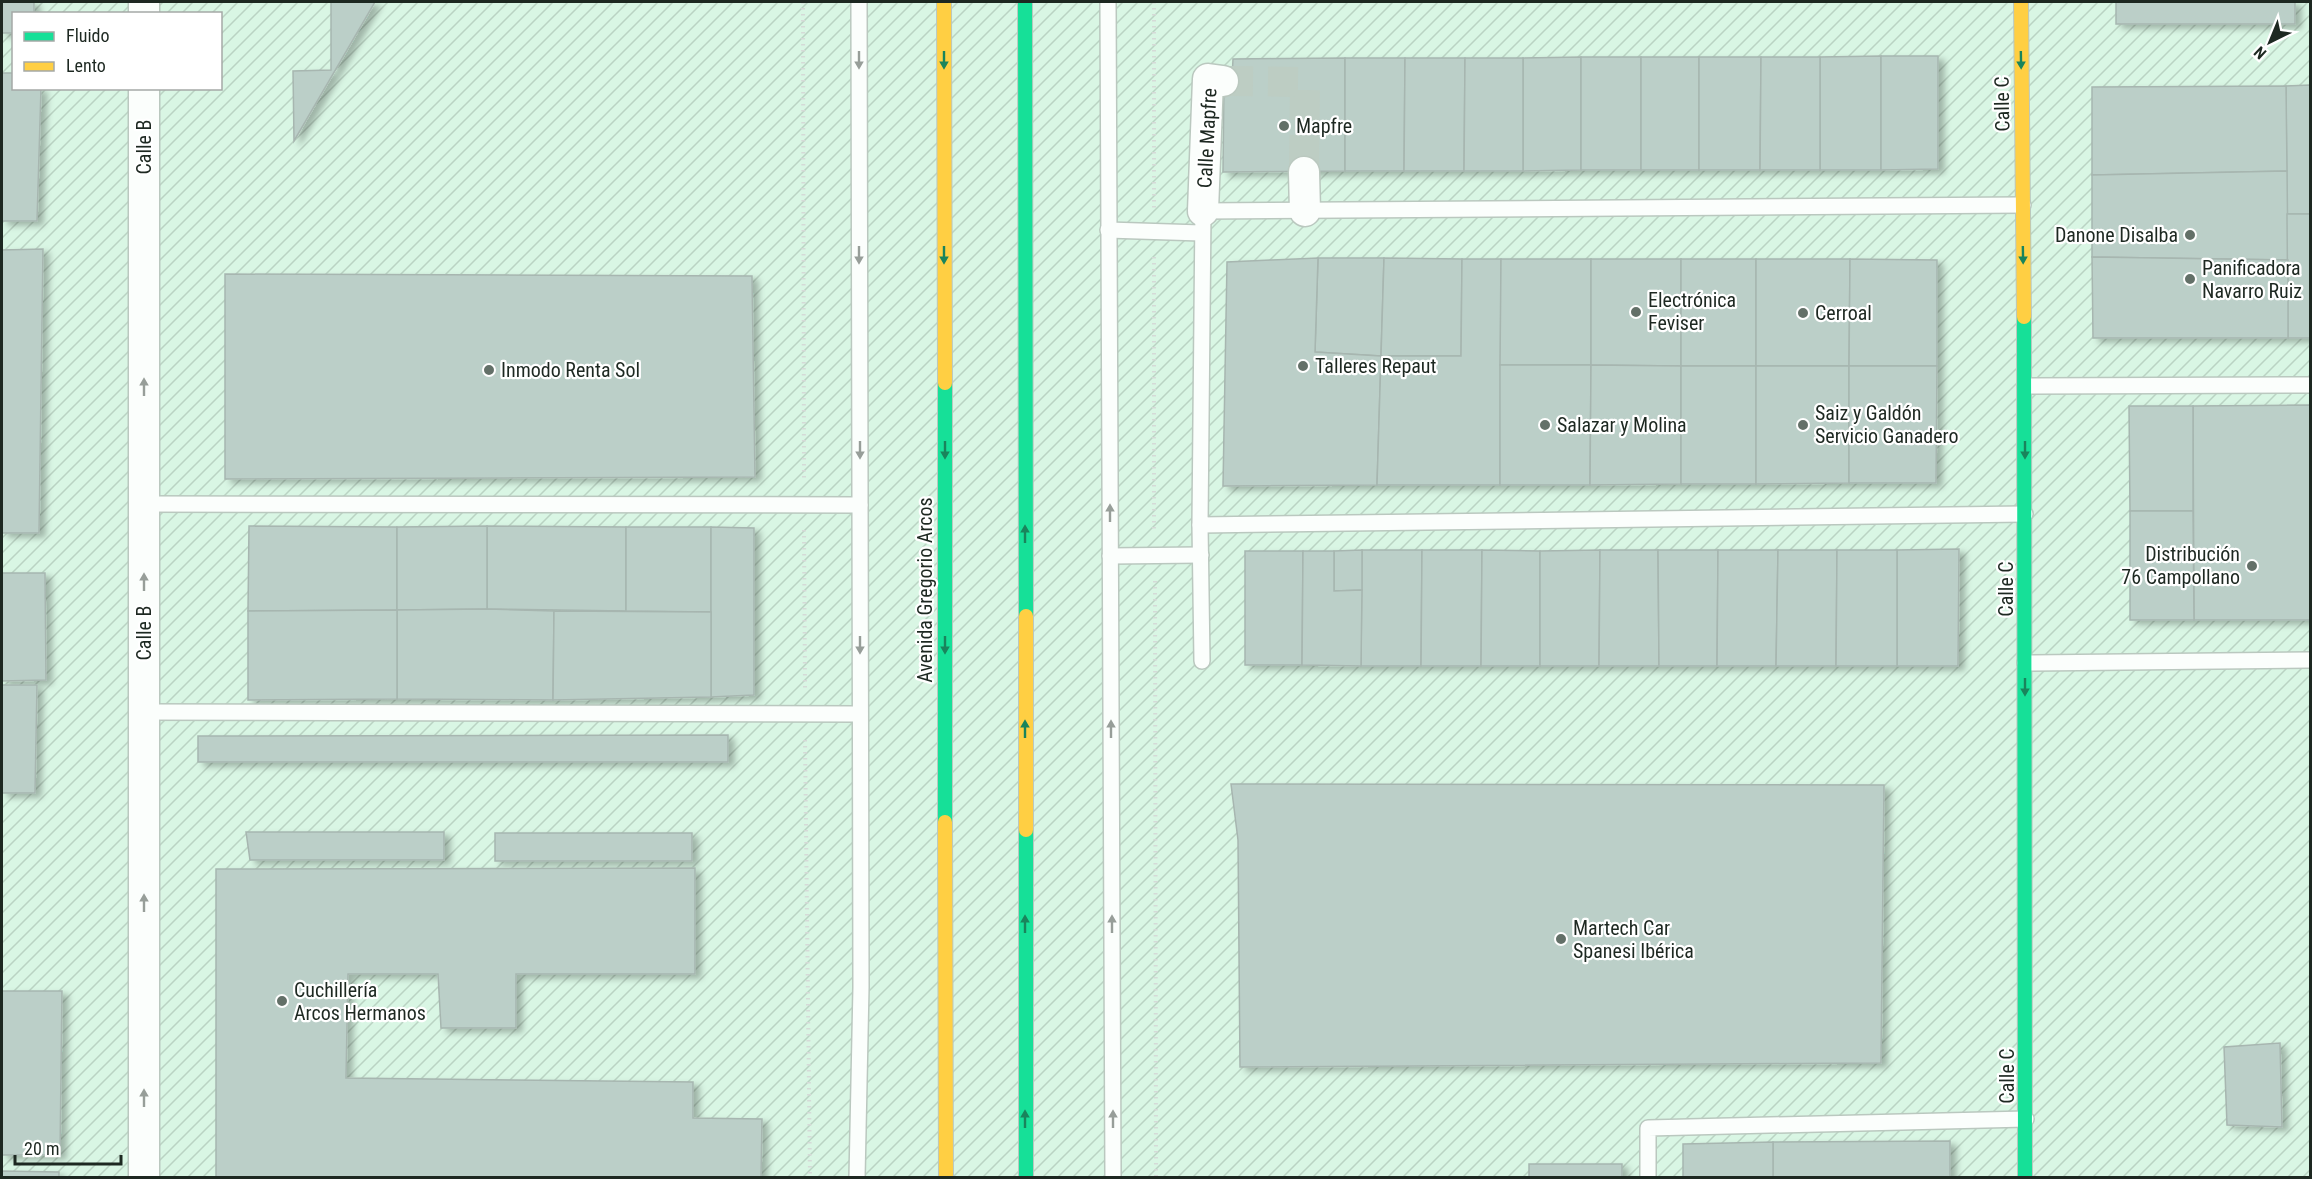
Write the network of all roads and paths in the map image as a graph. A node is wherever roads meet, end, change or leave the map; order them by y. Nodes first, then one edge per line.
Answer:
1 (803, 2) edge
2 (859, 2) edge
3 (944, 2) edge
4 (1025, 2) edge
5 (1108, 2) edge
6 (1154, 2) edge
7 (2021, 2) edge
8 (1223, 81) tunnel mouth
9 (144, 90) edge
10 (1304, 172) tunnel mouth
11 (2023, 205) junction
12 (1305, 211) junction
13 (1202, 222) junction
14 (1108, 231) junction
15 (1154, 231) junction
16 (2310, 385) edge
17 (2025, 386) junction
18 (144, 504) junction
19 (804, 505) junction
20 (860, 505) junction
21 (2025, 514) junction
22 (1200, 525) junction
23 (1155, 555) junction
24 (1201, 555) junction
25 (1110, 556) junction
26 (2310, 660) edge
27 (1202, 661) dead end
28 (2025, 663) junction
29 (144, 712) junction
30 (805, 714) junction
31 (860, 714) junction
32 (2026, 1119) junction
33 (144, 1178) edge
34 (810, 1178) edge
35 (857, 1178) edge
36 (946, 1178) edge
37 (1026, 1178) edge
38 (1113, 1178) edge
39 (1156, 1178) edge
40 (1648, 1178) edge
41 (2025, 1178) edge

1 - 19 path
2 -> 20 lane
3 -> 36 main road, Avenida Gregorio Arcos
37 -> 4 main road
5 - 14 lane
6 - 15 path
7 -> 11 main road, Calle C
8 - 13 street, Calle Mapfre
18 -> 9 street, Calle B
10 - 12 street
11 - 12 lane
11 -> 17 main road, Calle C
12 - 13 lane
13 - 15 lane
13 - 22 lane
14 - 15 lane
25 -> 14 lane
15 - 23 path
16 - 17 lane
17 -> 21 main road, Calle C
18 - 19 lane
29 -> 18 street, Calle B
19 - 20 lane
19 - 30 path
20 -> 31 lane
21 - 22 lane
21 - 28 main road, Calle C
22 - 24 lane
23 - 24 lane
23 - 25 lane
23 - 39 path
24 - 27 lane
38 -> 25 lane
26 - 28 lane
28 -> 32 main road, Calle C
29 - 30 lane
33 -> 29 street, Calle B
30 - 31 lane
30 - 34 path
31 - 35 lane
32 - 40 lane
32 - 41 main road, Calle C

